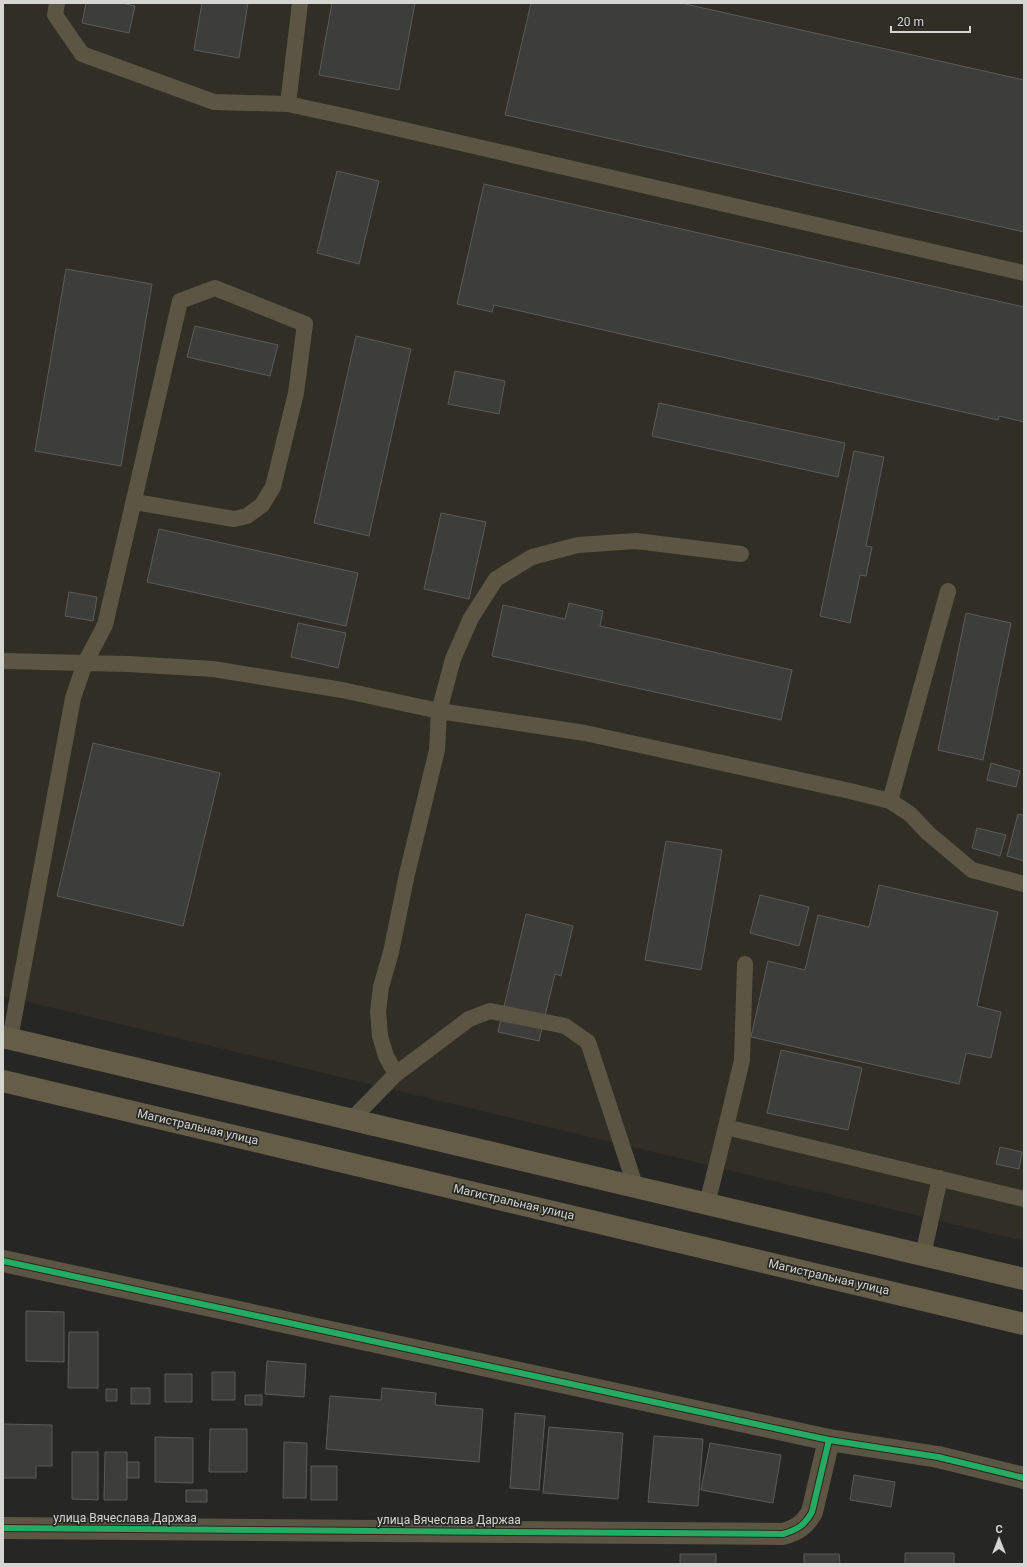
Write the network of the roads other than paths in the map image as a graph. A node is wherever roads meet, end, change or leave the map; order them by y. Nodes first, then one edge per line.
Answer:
1 (57, 3) edge
2 (300, 3) edge
3 (288, 104) junction
4 (1024, 273) edge
5 (135, 502) junction
6 (741, 554) dead end
7 (948, 591) dead end
8 (3, 661) edge
9 (85, 663) junction
10 (439, 711) junction
11 (890, 801) junction
12 (1024, 884) edge
13 (745, 964) dead end
14 (7, 1038) edge
15 (396, 1074) junction
16 (3, 1081) edge
17 (351, 1120) junction
18 (726, 1127) junction
19 (940, 1178) junction
20 (636, 1188) junction
21 (1024, 1199) edge
22 (707, 1204) junction
23 (923, 1255) junction
24 (3, 1261) edge
25 (1023, 1274) edge
26 (1024, 1324) edge
27 (829, 1440) junction
28 (1024, 1478) edge
29 (3, 1528) edge

1 - 3 lane
2 - 3 lane
3 - 4 lane
5 - 5 lane
5 - 9 lane
6 - 10 lane
7 - 11 lane
8 - 9 lane
9 - 10 lane
9 - 14 lane
10 - 11 lane
10 - 15 lane
11 - 12 lane
13 - 18 lane
14 - 17 main road
15 - 17 lane
15 - 20 lane
16 - 26 main road, Магистральная улица
17 - 20 main road
18 - 19 lane
18 - 22 lane
19 - 21 lane
19 - 23 lane
20 - 22 main road
22 - 23 main road
23 - 25 main road
24 - 27 street
27 - 28 street
27 - 29 street, улица Вячеслава Даржаа

